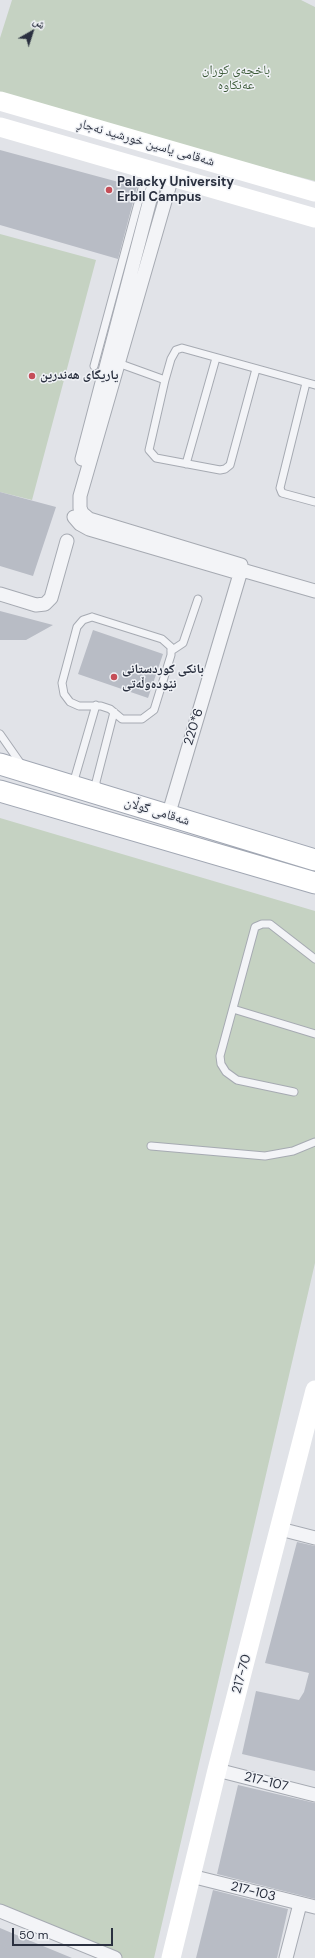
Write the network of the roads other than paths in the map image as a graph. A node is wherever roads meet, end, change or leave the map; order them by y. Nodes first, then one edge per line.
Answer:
1 (0, 101) edge
2 (0, 127) edge
3 (159, 173) junction
4 (315, 192) edge
5 (315, 218) edge
6 (216, 358) junction
7 (118, 363) junction
8 (94, 366) dead end
9 (256, 369) junction
10 (165, 380) junction
11 (306, 383) junction
12 (315, 385) edge
13 (186, 464) junction
14 (315, 502) edge
15 (67, 540) dead end
16 (241, 569) junction
17 (315, 591) edge
18 (0, 594) edge
19 (198, 600) dead end
20 (171, 651) junction
21 (96, 705) junction
22 (114, 712) junction
23 (0, 734) edge
24 (0, 764) edge
25 (32, 773) junction
26 (72, 786) junction
27 (0, 791) edge
28 (98, 794) junction
29 (168, 816) junction
30 (315, 860) edge
31 (315, 883) edge
32 (315, 959) edge
33 (233, 1009) junction
34 (315, 1034) edge
35 (294, 1092) dead end
36 (315, 1141) edge
37 (151, 1146) dead end
38 (315, 1390) edge
39 (310, 1432) edge
40 (280, 1530) junction
41 (315, 1538) edge
42 (217, 1770) junction
43 (315, 1795) edge
44 (191, 1876) junction
45 (300, 1904) junction
46 (315, 1907) edge
47 (0, 1911) edge
48 (115, 1958) edge
49 (172, 1958) edge
50 (286, 1958) edge

1 - 4 street, شەقامی یاسین خورشید نەجاڕ
2 - 3 street, شەقامی یاسین خورشید نەجاڕ
3 - 5 street, شەقامی یاسین خورشید نەجاڕ
3 - 7 street
3 - 8 lane
3 - 16 street
6 - 9 lane
6 - 10 lane
6 - 13 lane
7 - 10 lane
7 - 16 street
9 - 11 lane
9 - 13 lane
10 - 13 lane
11 - 12 lane
11 - 14 lane
15 - 18 street
16 - 17 street
16 - 29 street, 220*6
19 - 20 lane
20 - 21 lane
20 - 22 lane
21 - 22 lane
21 - 26 lane
22 - 28 lane
23 - 25 lane
24 - 25 main road, شەقامی گوڵان
25 - 26 main road, شەقامی گوڵان
26 - 28 main road, شەقامی گوڵان
27 - 31 main road, شەقامی گوڵان
28 - 29 main road, شەقامی گوڵان
29 - 30 main road, شەقامی گوڵان
32 - 33 lane
33 - 34 lane
33 - 35 lane
36 - 37 lane
38 - 39 street, 217-70
39 - 40 street, 217-70
40 - 41 street
40 - 42 street, 217-70
42 - 43 street, 217-107
42 - 44 street, 217-70
44 - 45 street, 217-103
44 - 49 street, 217-70
45 - 46 street, 217-103
45 - 50 street
47 - 48 street

